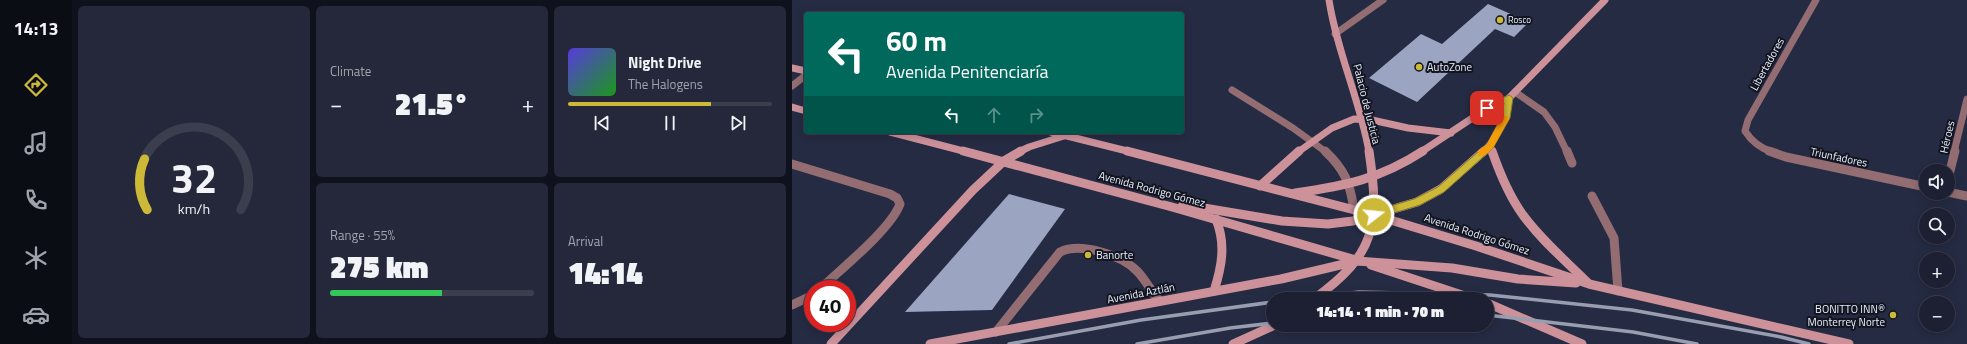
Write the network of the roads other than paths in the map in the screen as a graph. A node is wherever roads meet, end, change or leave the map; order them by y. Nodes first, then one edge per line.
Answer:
1 (1329, 0) edge
2 (1382, 0) edge
3 (1605, 0) edge
4 (1816, 0) edge
5 (1336, 34) junction
6 (792, 68) edge
7 (804, 71) edge
8 (804, 77) edge
9 (792, 86) edge
10 (1232, 90) dead end
11 (1512, 95) junction
12 (1967, 100) edge
13 (792, 107) edge
14 (804, 110) edge
15 (1361, 119) junction
16 (1451, 133) junction
17 (898, 134) edge
18 (1058, 134) edge
19 (1065, 136) junction
20 (1750, 140) joint
21 (1312, 142) junction
22 (1490, 146) junction
23 (1004, 161) junction
24 (1572, 163) dead end
25 (792, 164) edge
26 (1952, 164) edge
27 (1374, 178) junction
28 (1349, 184) junction
29 (1919, 185) edge
30 (1260, 186) junction
31 (1955, 193) edge
32 (1292, 194) junction
33 (1592, 196) dead end
34 (1967, 196) edge
35 (1172, 207) junction
36 (1354, 210) junction
37 (1374, 215) junction
38 (1216, 219) junction
39 (1357, 261) junction
40 (830, 280) edge
41 (1589, 284) junction
42 (1214, 291) junction
43 (1618, 291) junction
44 (1322, 292) edge
45 (1452, 292) edge
46 (804, 299) edge
47 (1160, 301) junction
48 (792, 305) edge
49 (1494, 306) edge
50 (1266, 329) edge
51 (996, 332) junction
52 (831, 344) edge
53 (930, 344) edge
54 (1233, 344) edge
55 (1582, 344) edge
56 (1849, 344) edge

1 - 5 main road, Palacio de Justicia
2 - 5 street
3 - 11 main road
4 - 20 street, Libertadores
5 - 15 main road, Palacio de Justicia
6 - 7 main road
8 - 9 street
10 - 21 street
11 - 16 main road
11 - 22 main road
11 - 24 street
12 - 26 street, Héroes
13 - 14 main road
15 - 16 main road
15 - 21 main road
15 - 27 main road, Palacio de Justicia
16 - 27 main road
17 - 23 main road, Avenida Rodrigo Gómez
18 - 19 main road, Avenida Rodrigo Gómez
19 - 23 main road
19 - 30 main road, Avenida Rodrigo Gómez
20 - 29 street, Triunfadores
21 - 28 street
21 - 30 main road
22 - 37 main road
22 - 41 main road
23 - 35 main road, Avenida Rodrigo Gómez
23 - 52 main road
25 - 40 street
27 - 28 main road
27 - 37 main road, Palacio de Justicia
28 - 32 main road
28 - 36 street
30 - 32 main road, Avenida Rodrigo Gómez
31 - 34 street
32 - 36 main road, Avenida Rodrigo Gómez
33 - 43 street
35 - 37 main road
35 - 38 main road, Avenida Rodrigo Gómez
36 - 37 main road, Avenida Rodrigo Gómez
37 - 39 main road, Palacio de Justicia
37 - 41 main road, Avenida Rodrigo Gómez
38 - 39 main road, Avenida Rodrigo Gómez
38 - 42 main road
39 - 41 main road
39 - 42 main road, Avenida Aztlán
39 - 44 main road
39 - 45 main road, Avenida Rodrigo Gómez
41 - 43 main road, Avenida Rodrigo Gómez
42 - 47 main road, Avenida Aztlán
43 - 56 main road, Avenida Rodrigo Gómez
46 - 48 street
47 - 51 main road, Avenida Aztlán
47 - 51 street
49 - 55 main road
50 - 54 main road
51 - 53 main road, Avenida Aztlán

